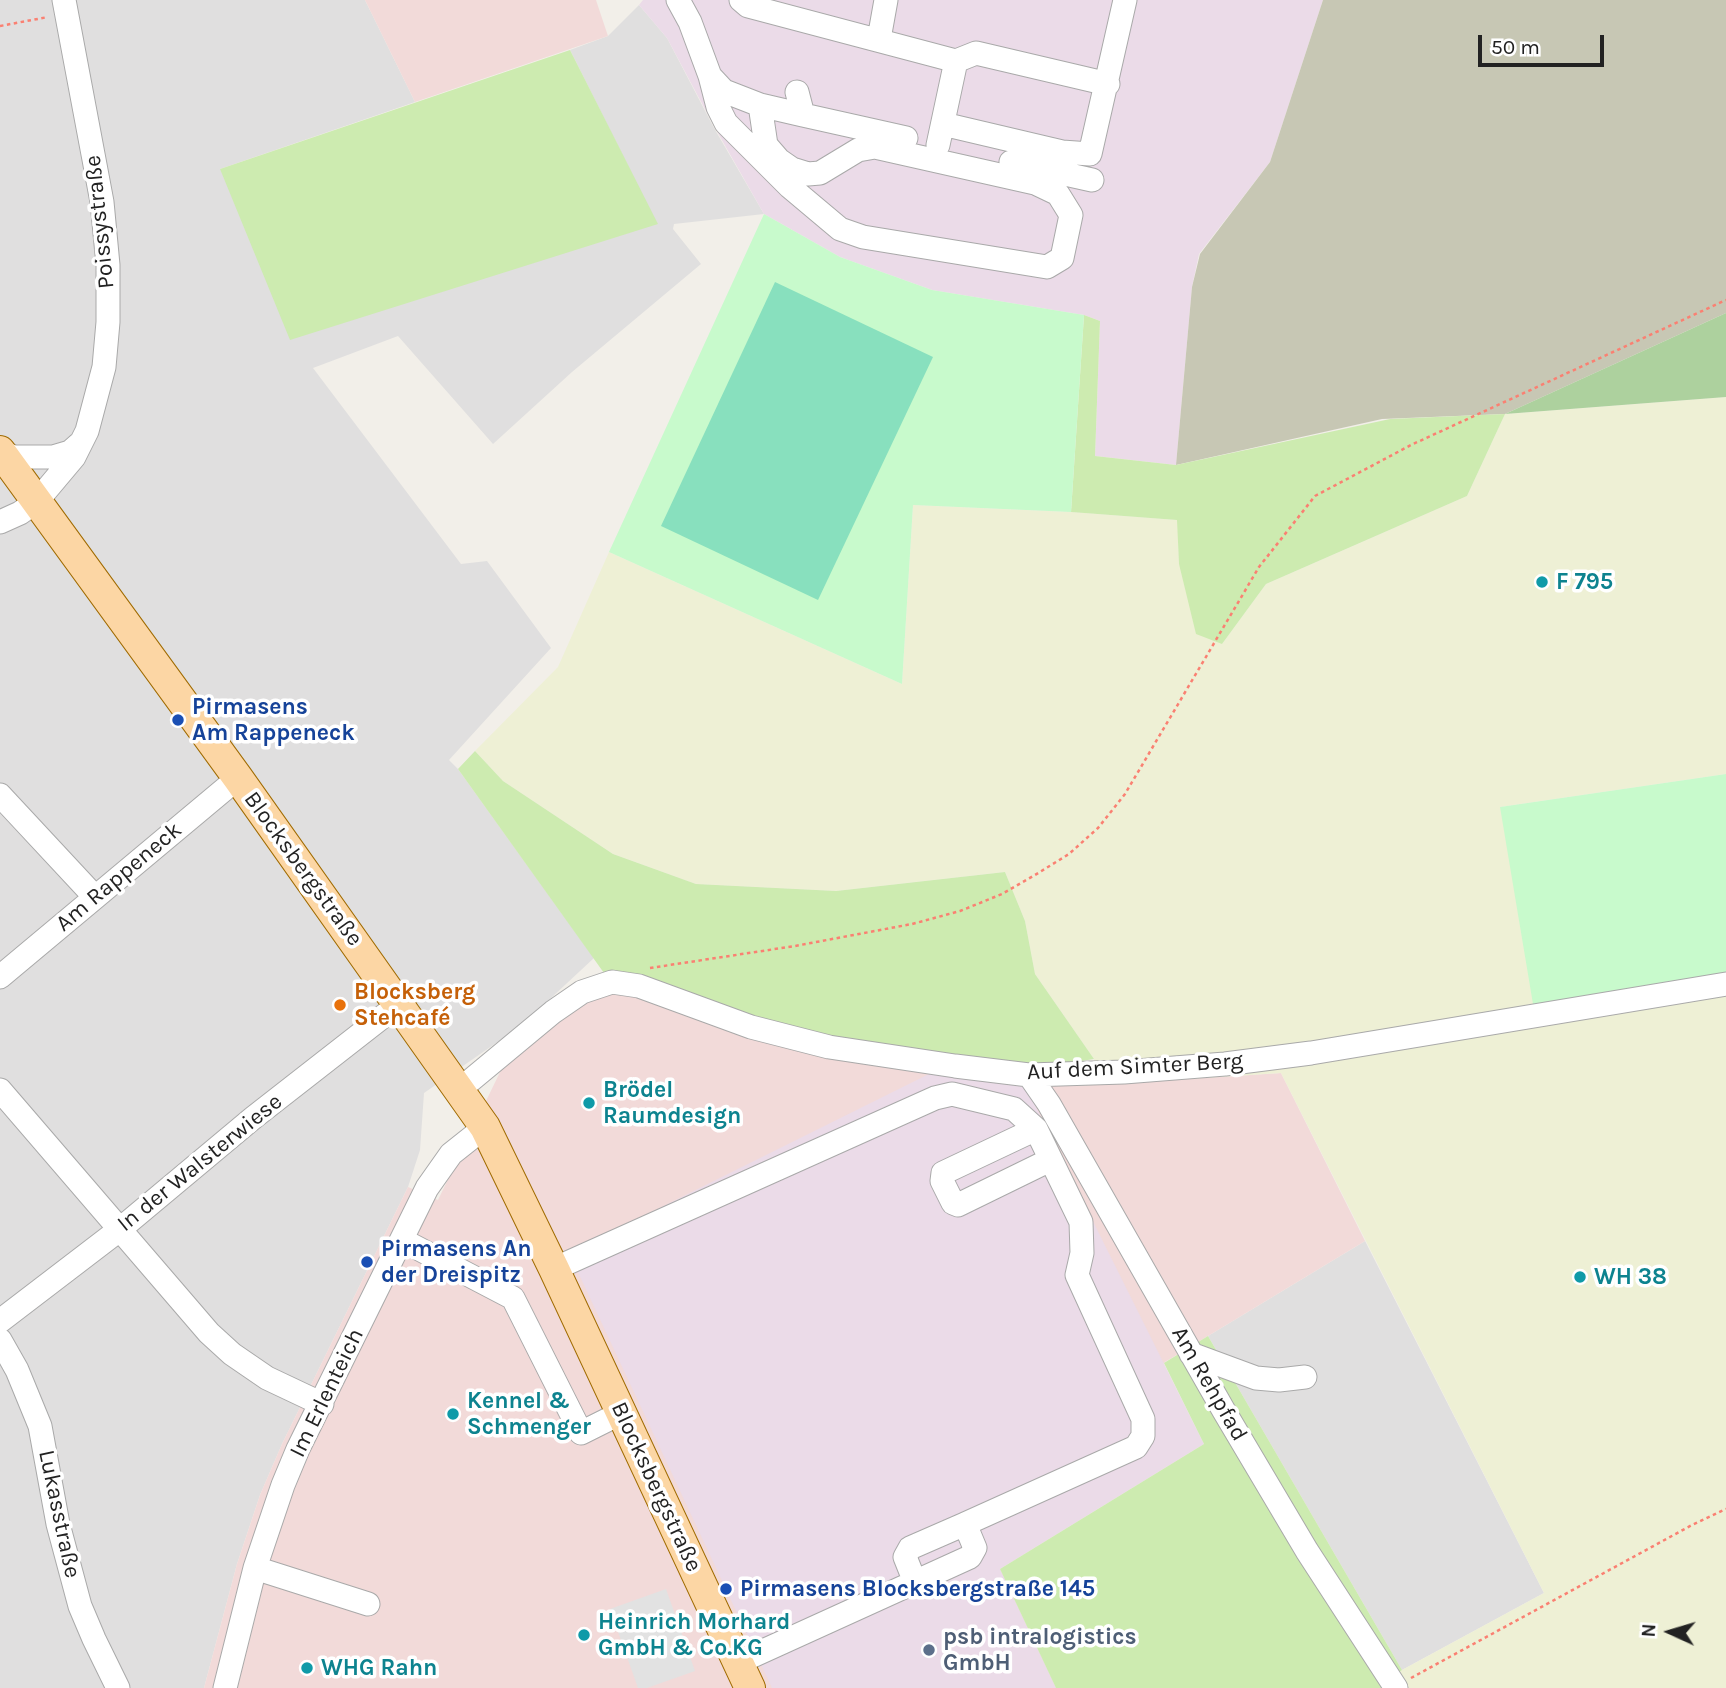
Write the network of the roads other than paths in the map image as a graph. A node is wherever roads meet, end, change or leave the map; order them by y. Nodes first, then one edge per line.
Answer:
1 (678, 0) edge
2 (741, 0) edge
3 (886, 0) edge
4 (1125, 0) edge
5 (66, 7) edge
6 (879, 39) junction
7 (956, 61) junction
8 (710, 76) junction
9 (1108, 84) junction
10 (797, 92) dead end
11 (760, 105) junction
12 (803, 115) junction
13 (941, 135) junction
14 (1092, 180) dead end
15 (82, 442) junction
16 (1, 451) edge
17 (37, 501) junction
18 (0, 522) edge
19 (238, 778) junction
20 (0, 794) edge
21 (94, 896) junction
22 (0, 977) edge
23 (1726, 984) edge
24 (399, 1004) junction
25 (1029, 1075) junction
26 (0, 1090) edge
27 (459, 1090) junction
28 (485, 1127) junction
29 (1035, 1129) junction
30 (1051, 1160) junction
31 (119, 1230) junction
32 (402, 1240) junction
33 (554, 1269) junction
34 (0, 1321) edge
35 (0, 1340) edge
36 (1191, 1354) junction
37 (1305, 1377) dead end
38 (322, 1404) junction
39 (621, 1413) junction
40 (965, 1524) junction
41 (255, 1568) junction
42 (915, 1582) junction
43 (368, 1604) dead end
44 (744, 1675) edge
45 (1396, 1687) edge
46 (118, 1688) edge
47 (225, 1688) edge

1 - 8 street
2 - 6 street
3 - 6 street
4 - 9 street
5 - 15 street, Poissystraße
6 - 7 street
7 - 9 street
7 - 13 street
8 - 11 street
8 - 11 street
9 - 13 street
10 - 12 street
11 - 12 street
12 - 13 street
13 - 14 street
15 - 16 street
15 - 17 street, Poissystraße
16 - 17 main road, Blocksbergstraße
17 - 18 street, Poissystraße
17 - 19 main road, Blocksbergstraße
19 - 21 street, Am Rappeneck
19 - 24 main road, Blocksbergstraße
20 - 21 street
21 - 22 street, Am Rappeneck
23 - 25 street, Auf dem Simter Berg
24 - 27 main road, Blocksbergstraße
24 - 31 street, In der Walsterwiese
25 - 27 street, Auf dem Simter Berg
25 - 36 street, Am Rehpfad
26 - 31 street
27 - 28 main road, Blocksbergstraße
28 - 32 street, Im Erlenteich
28 - 33 main road, Blocksbergstraße
29 - 30 street
29 - 30 street
29 - 33 street
30 - 40 street
31 - 34 street, In der Walsterwiese
31 - 38 street
32 - 38 street, Im Erlenteich
32 - 39 street
33 - 39 main road, Blocksbergstraße
35 - 46 street, Lukasstraße
36 - 37 street
36 - 45 street, Am Rehpfad
38 - 41 street, Im Erlenteich
39 - 44 main road, Blocksbergstraße
40 - 42 street
40 - 42 street
41 - 43 street
41 - 47 street, Im Erlenteich
42 - 44 street

